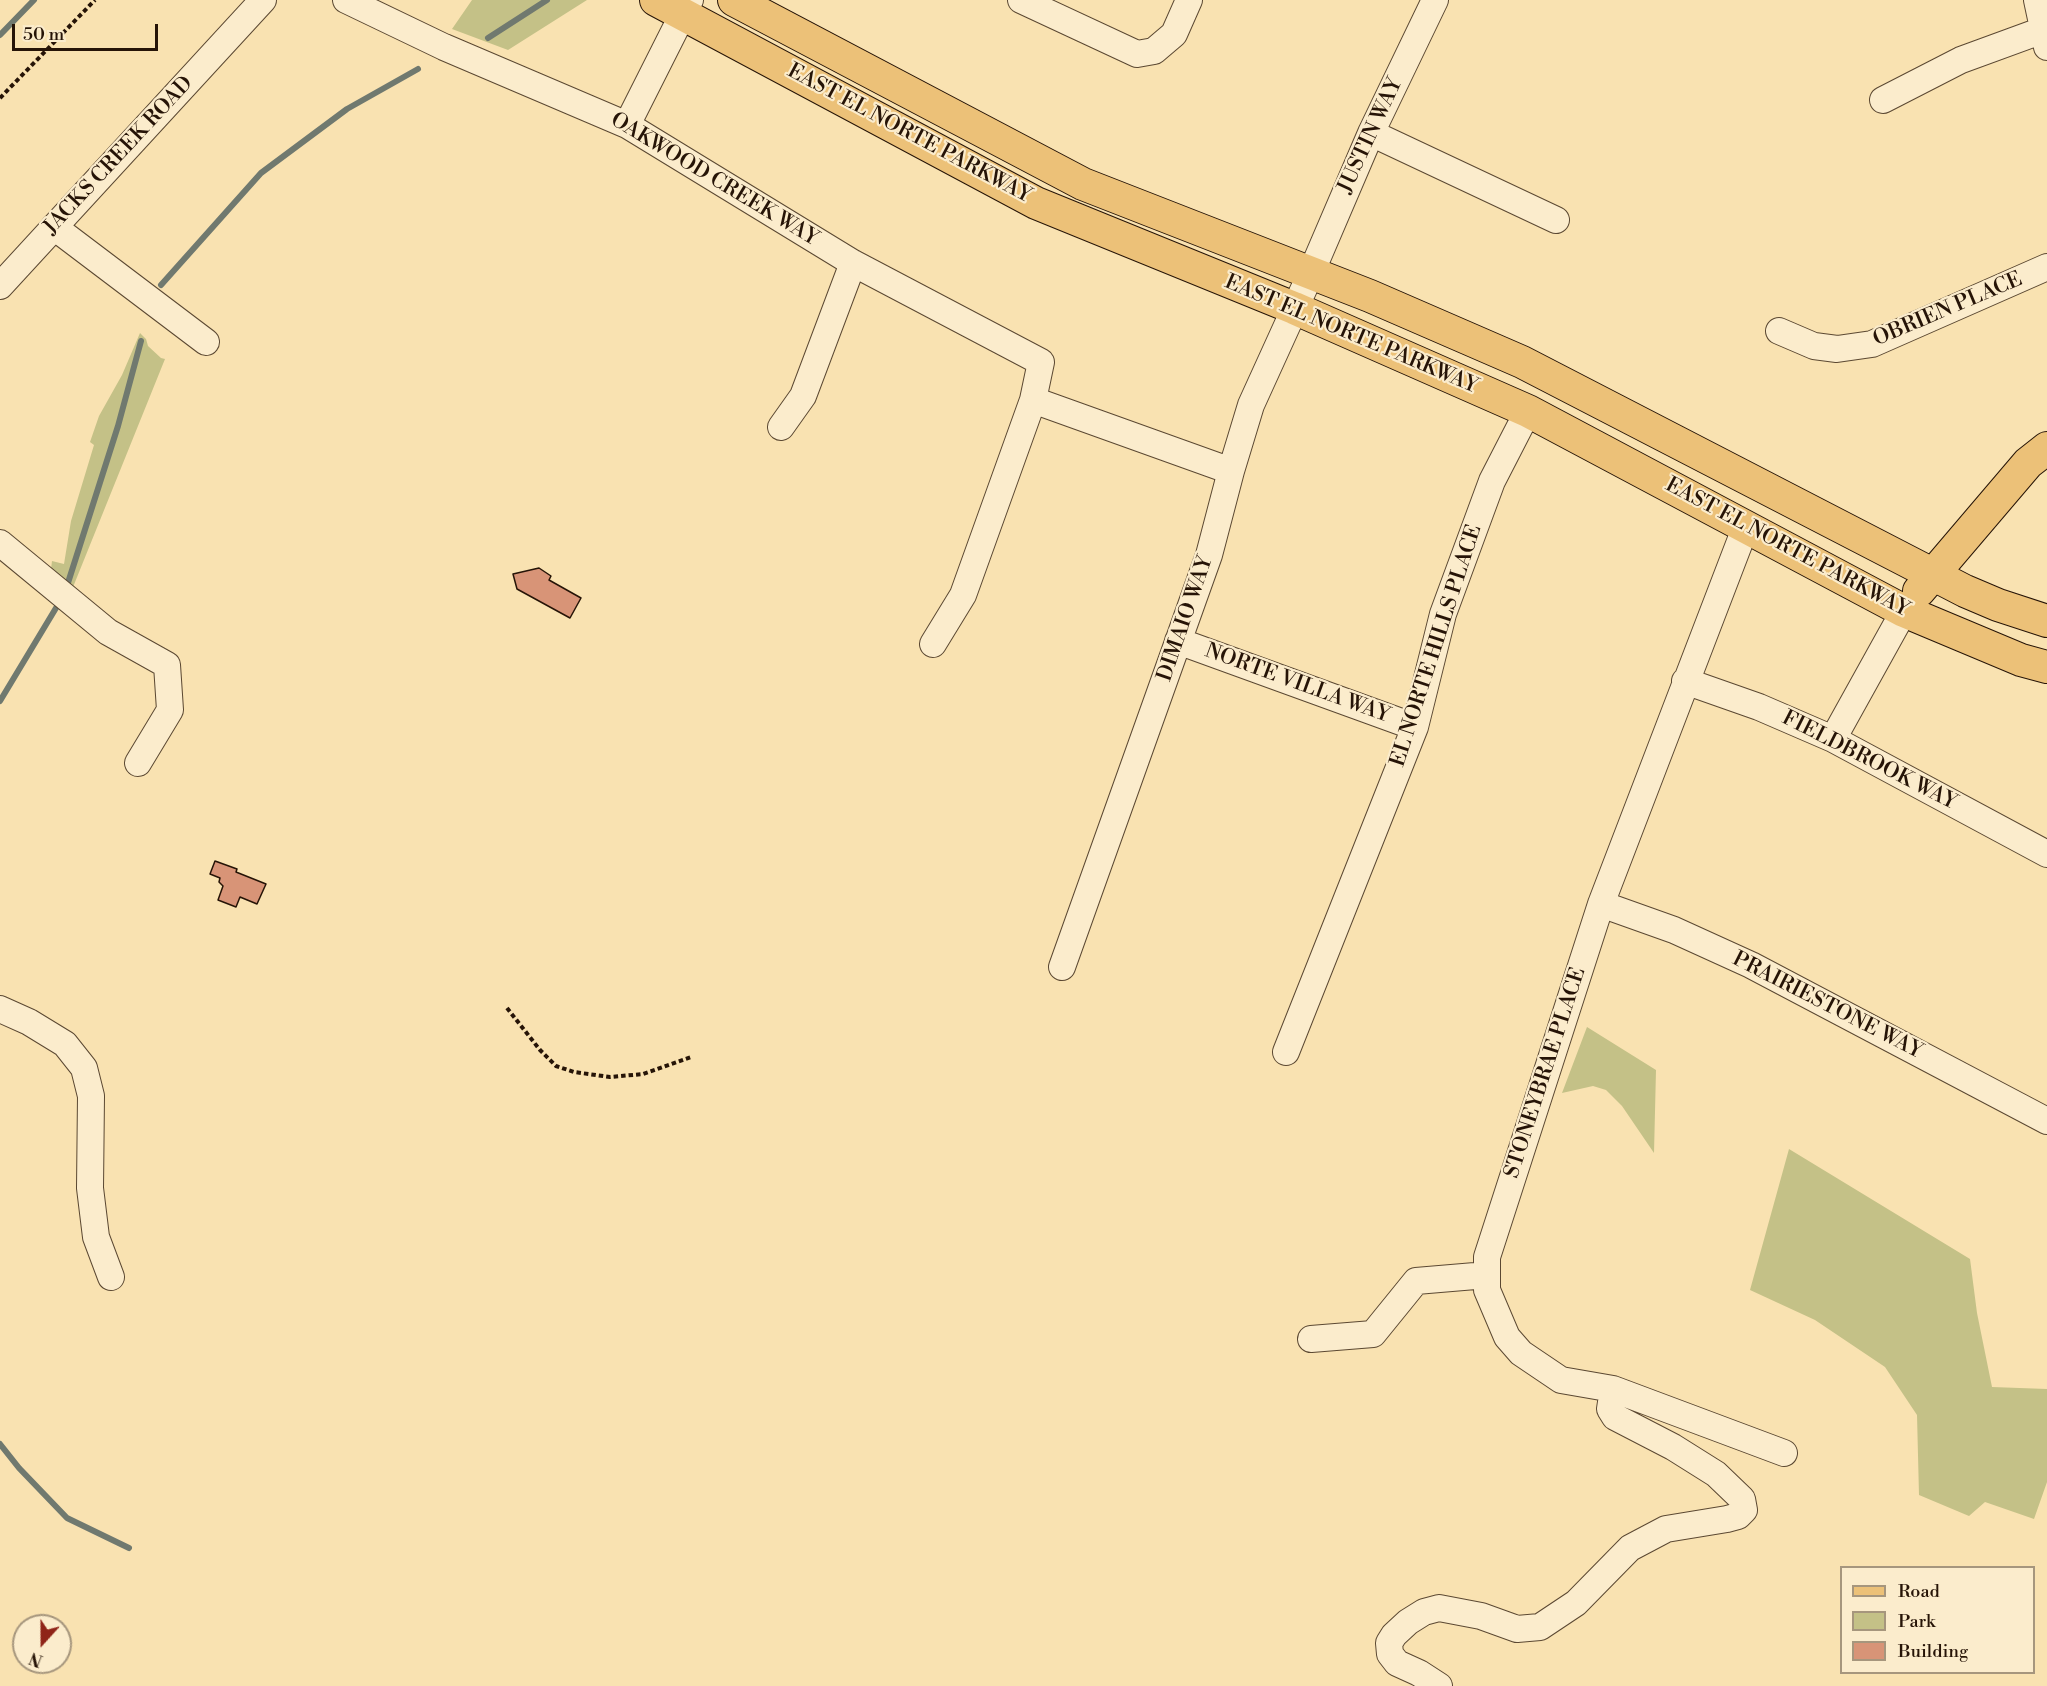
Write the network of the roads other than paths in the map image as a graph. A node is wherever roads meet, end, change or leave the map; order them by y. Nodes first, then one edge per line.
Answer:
1 (263, 0) edge
2 (346, 0) edge
3 (734, 0) edge
4 (1021, 0) edge
5 (1189, 0) edge
6 (1435, 0) edge
7 (2037, 0) edge
8 (676, 5) edge
9 (2045, 39) edge
10 (1883, 99) dead end
11 (627, 124) junction
12 (1371, 133) junction
13 (1556, 220) dead end
14 (54, 227) junction
15 (853, 263) junction
16 (2047, 267) edge
17 (1311, 273) junction
18 (0, 286) edge
19 (1294, 308) junction
20 (1779, 331) dead end
21 (206, 342) dead end
22 (1033, 400) junction
23 (1528, 411) junction
24 (781, 427) dead end
25 (2047, 448) edge
26 (1231, 471) junction
27 (1746, 526) junction
28 (0, 543) edge
29 (1932, 575) junction
30 (1904, 611) junction
31 (2047, 621) edge
32 (1178, 641) junction
33 (933, 644) dead end
34 (2047, 667) edge
35 (1685, 681) junction
36 (1415, 727) junction
37 (1833, 740) junction
38 (138, 763) dead end
39 (2047, 854) edge
40 (1601, 904) junction
41 (1062, 967) dead end
42 (0, 1009) edge
43 (1286, 1052) dead end
44 (2047, 1121) edge
45 (1487, 1275) junction
46 (111, 1277) dead end
47 (1311, 1339) dead end
48 (1613, 1389) junction
49 (1784, 1453) dead end
50 (1439, 1686) edge

1 - 14 street, JACKS CREEK ROAD
2 - 11 street, OAKWOOD CREEK WAY
3 - 17 main road, EAST EL NORTE PARKWAY
4 - 5 street
6 - 12 street, JUSTIN WAY
7 - 9 street
8 - 11 street
8 - 19 main road, EAST EL NORTE PARKWAY
9 - 10 street
11 - 15 street, OAKWOOD CREEK WAY
12 - 13 street
12 - 17 street, JUSTIN WAY
14 - 18 street, JACKS CREEK ROAD
14 - 21 street
15 - 22 street, OAKWOOD CREEK WAY
15 - 24 street
16 - 20 street, OBRIEN PLACE
17 - 19 street, DIMAIO WAY
17 - 29 main road, EAST EL NORTE PARKWAY
19 - 23 main road, EAST EL NORTE PARKWAY
19 - 26 street, DIMAIO WAY
22 - 26 street
22 - 33 street
23 - 27 main road, EAST EL NORTE PARKWAY
23 - 36 street, EL NORTE HILLS PLACE
25 - 29 main road
26 - 32 street, DIMAIO WAY
27 - 30 main road, EAST EL NORTE PARKWAY
27 - 35 street, STONEYBRAE PLACE
28 - 38 street
29 - 30 main road
29 - 31 main road, EAST EL NORTE PARKWAY
30 - 34 main road, EAST EL NORTE PARKWAY
30 - 37 street
32 - 36 street, NORTE VILLA WAY
32 - 41 street, DIMAIO WAY
35 - 37 street, FIELDBROOK WAY
35 - 40 street, STONEYBRAE PLACE
36 - 43 street, EL NORTE HILLS PLACE
37 - 39 street, FIELDBROOK WAY
40 - 44 street, PRAIRIESTONE WAY
40 - 45 street, STONEYBRAE PLACE
42 - 46 street
45 - 47 street
45 - 48 street, STONEYBRAE PLACE
48 - 49 street, STONEYBRAE PLACE
48 - 50 street

